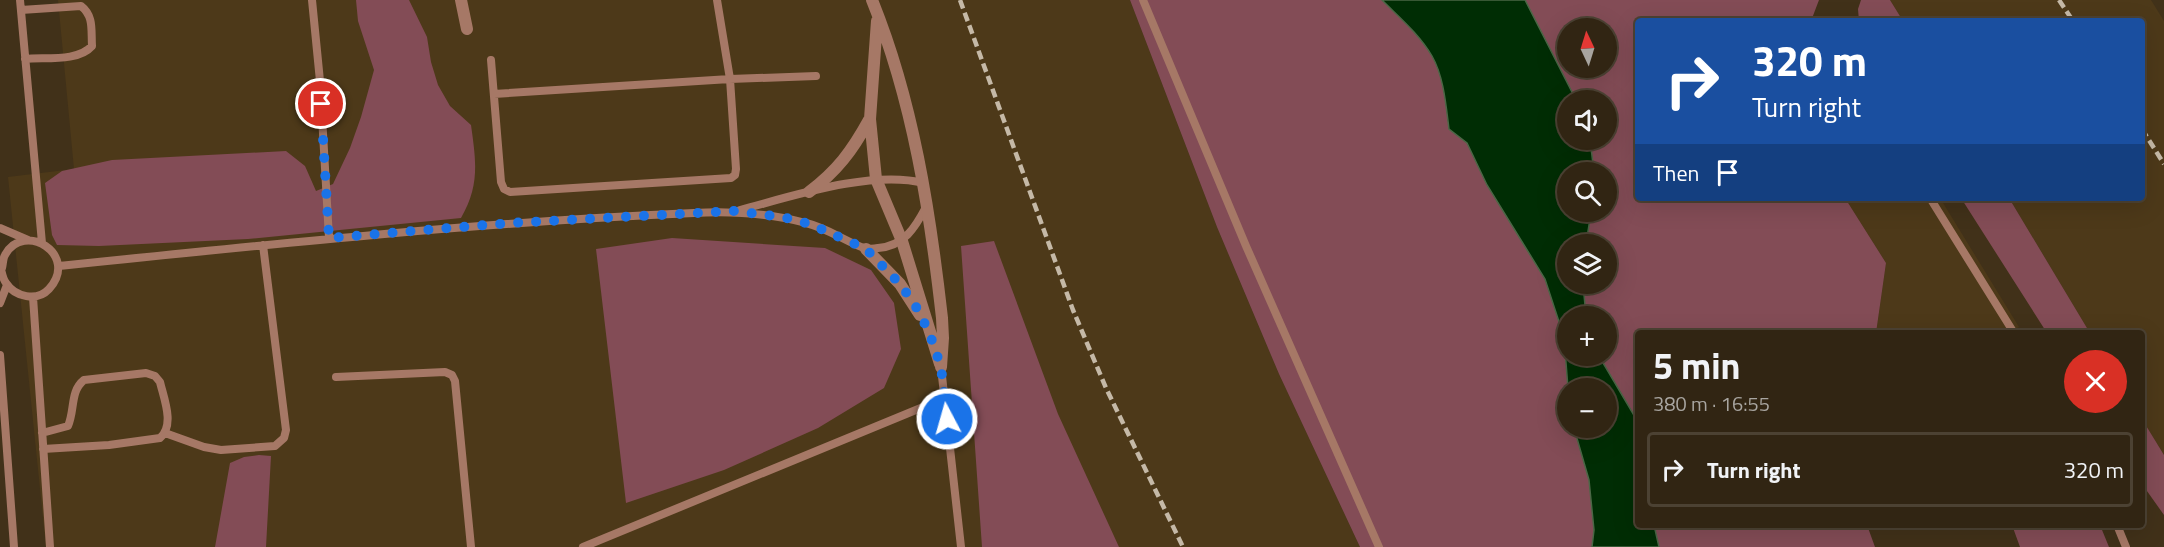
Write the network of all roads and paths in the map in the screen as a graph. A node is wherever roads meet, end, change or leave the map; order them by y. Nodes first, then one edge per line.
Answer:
1 (20, 0) edge
2 (312, 0) edge
3 (461, 0) edge
4 (717, 0) edge
5 (872, 0) edge
6 (1143, 0) edge
7 (21, 10) junction
8 (878, 14) junction
9 (467, 29) dead end
10 (25, 59) junction
11 (491, 60) dead end
12 (816, 76) dead end
13 (730, 79) junction
14 (494, 94) junction
15 (870, 119) junction
16 (876, 179) junction
17 (924, 183) junction
18 (809, 192) junction
19 (1932, 201) edge
20 (926, 207) junction
21 (734, 211) junction
22 (0, 228) edge
23 (329, 238) junction
24 (28, 240) junction
25 (903, 241) junction
26 (42, 243) junction
27 (263, 245) junction
28 (866, 249) junction
29 (59, 266) junction
30 (1, 267) edge
31 (7, 285) junction
32 (33, 297) junction
33 (0, 303) edge
34 (2012, 330) edge
35 (929, 332) junction
36 (0, 355) edge
37 (941, 367) junction
38 (336, 377) dead end
39 (945, 398) junction
40 (42, 433) junction
41 (165, 433) junction
42 (43, 449) junction
43 (2118, 528) edge
44 (14, 547) edge
45 (50, 547) edge
46 (471, 547) edge
47 (583, 547) edge
48 (961, 547) edge
49 (1379, 547) edge
50 (2126, 547) edge

1 - 7 lane
2 - 23 lane
3 - 9 street
4 - 13 lane
5 - 8 street
6 - 49 lane
7 - 10 lane
7 - 10 lane
8 - 15 street
8 - 17 street
10 - 26 lane
11 - 14 lane
12 - 13 lane
13 - 14 lane
13 - 14 lane
15 - 16 street
15 - 18 street
16 - 17 lane
16 - 18 lane
16 - 25 street
17 - 20 street
18 - 21 lane
19 - 34 lane
20 - 25 lane
20 - 37 street
21 - 23 lane
21 - 28 lane
22 - 24 lane
23 - 27 lane
24 - 26 lane
24 - 30 lane
25 - 28 lane
25 - 35 street
26 - 29 lane
27 - 29 lane
27 - 41 lane
28 - 35 street
29 - 32 lane
30 - 31 lane
31 - 32 lane
31 - 33 lane
32 - 40 lane
35 - 37 street
36 - 44 lane
37 - 39 lane
38 - 46 lane
39 - 47 lane
39 - 48 lane
40 - 41 lane
40 - 42 lane
41 - 42 lane
42 - 45 lane
43 - 50 lane

